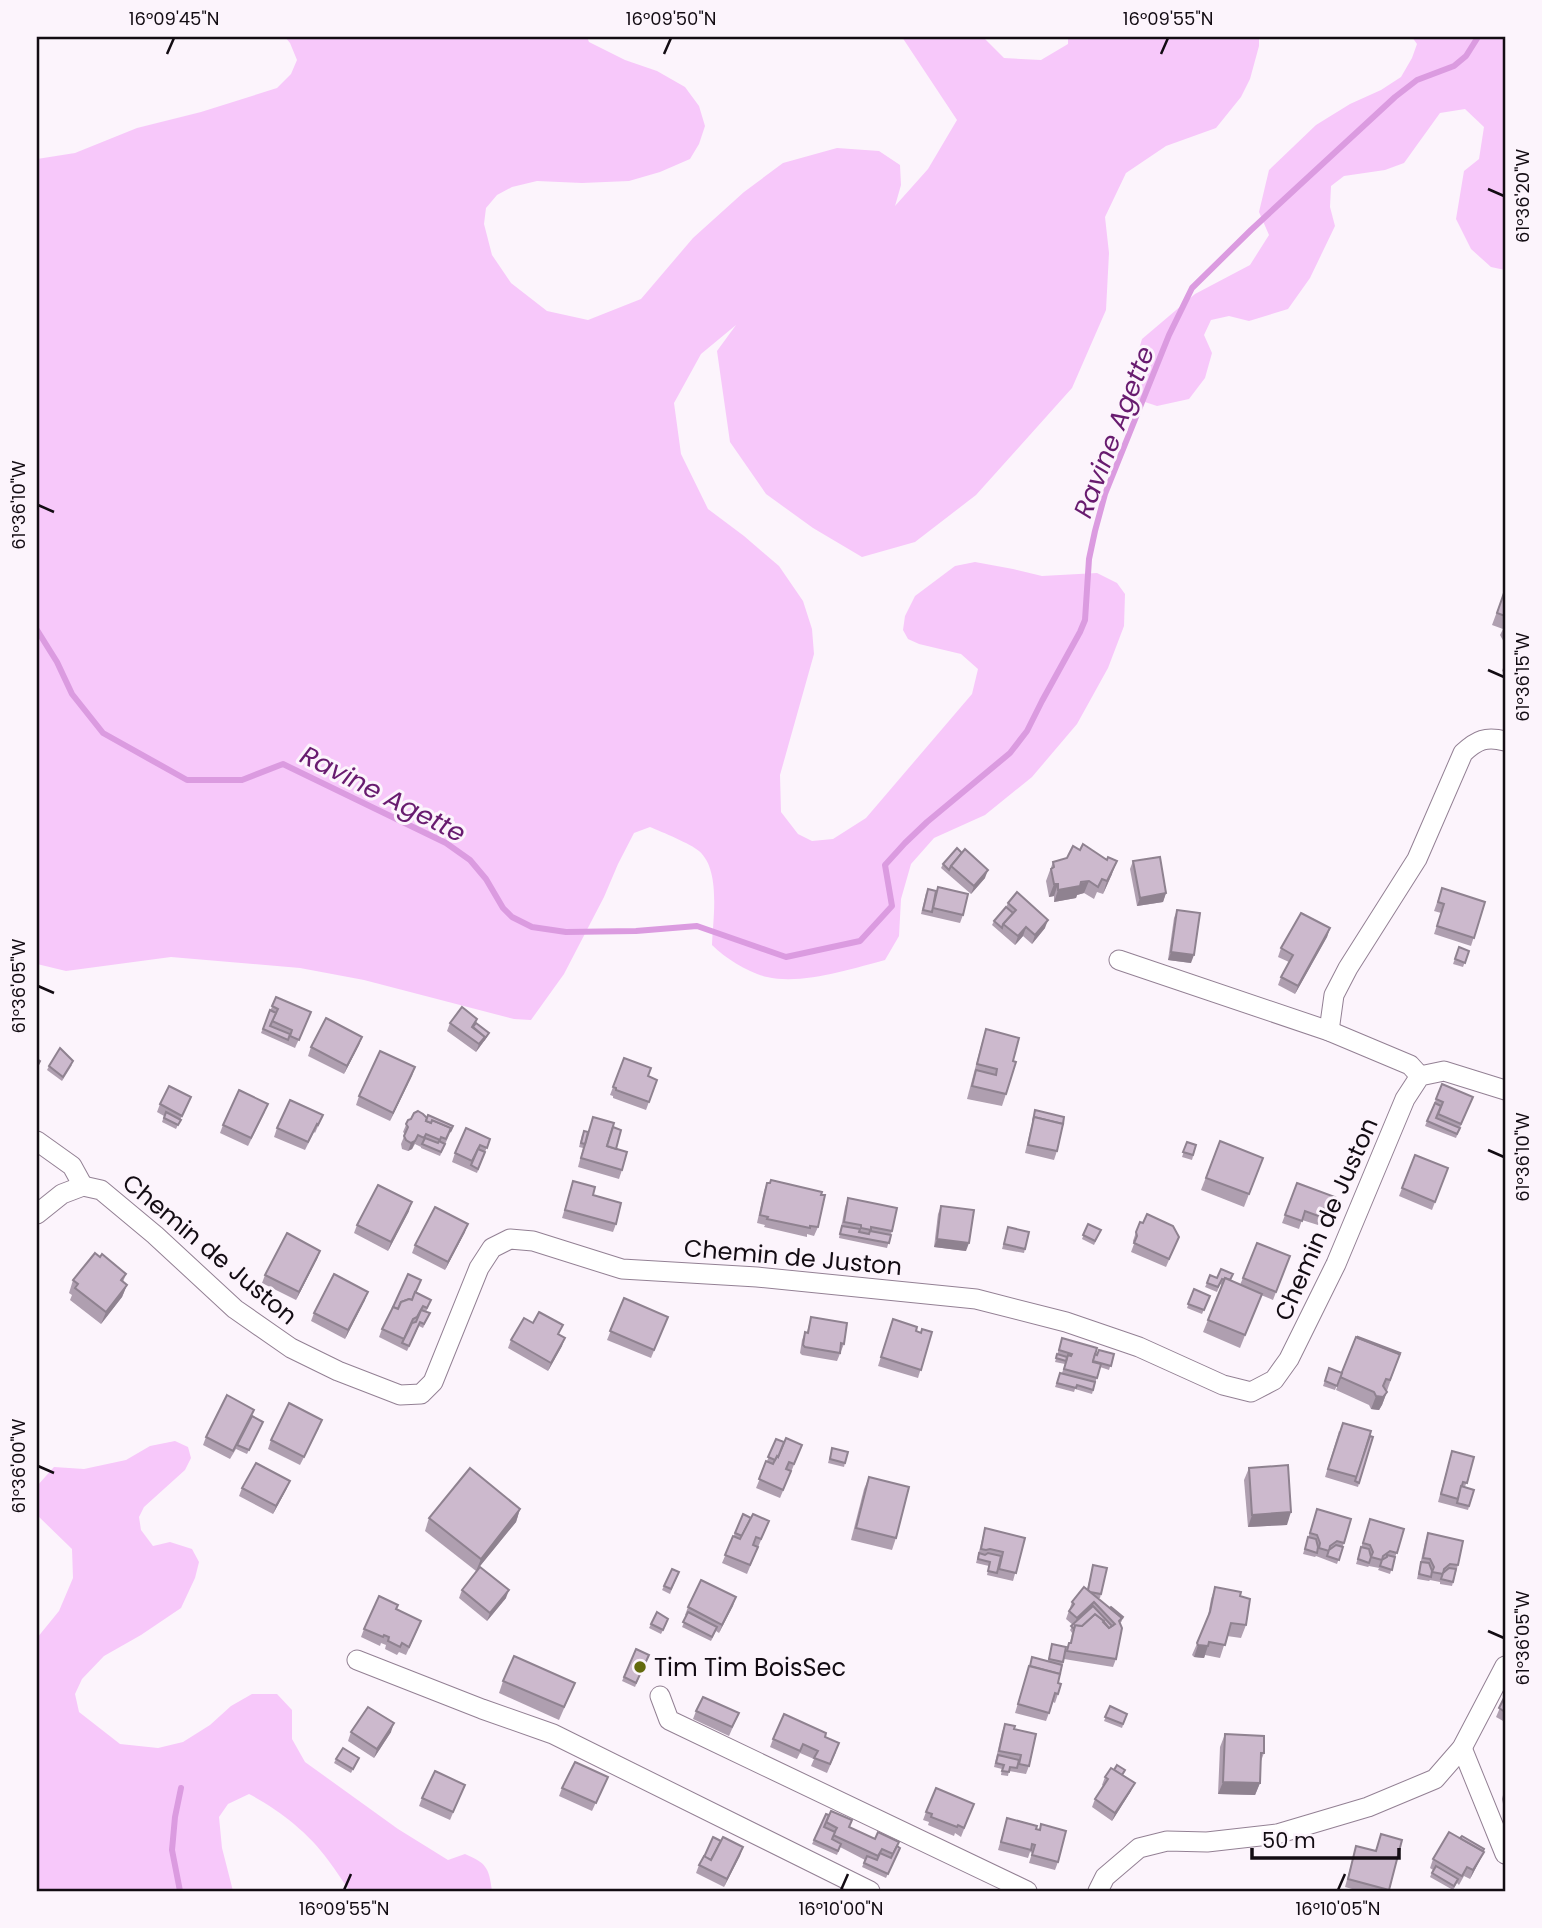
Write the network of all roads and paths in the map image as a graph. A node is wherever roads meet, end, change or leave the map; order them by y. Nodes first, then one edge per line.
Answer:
1 (1505, 741) edge
2 (1119, 960) dead end
3 (1329, 1031) junction
4 (1420, 1076) junction
5 (1505, 1090) edge
6 (37, 1140) edge
7 (83, 1186) junction
8 (37, 1214) edge
9 (357, 1660) dead end
10 (1505, 1666) edge
11 (660, 1696) dead end
12 (1462, 1748) junction
13 (1505, 1854) edge
14 (870, 1891) edge
15 (1027, 1891) edge
16 (1098, 1891) edge

1 - 3 street
2 - 3 street
3 - 4 street
4 - 5 street
4 - 7 street, Chemin de Juston
6 - 7 street
7 - 8 street, Chemin de Juston
9 - 14 street
10 - 12 street
11 - 15 street
12 - 13 street
12 - 16 street

